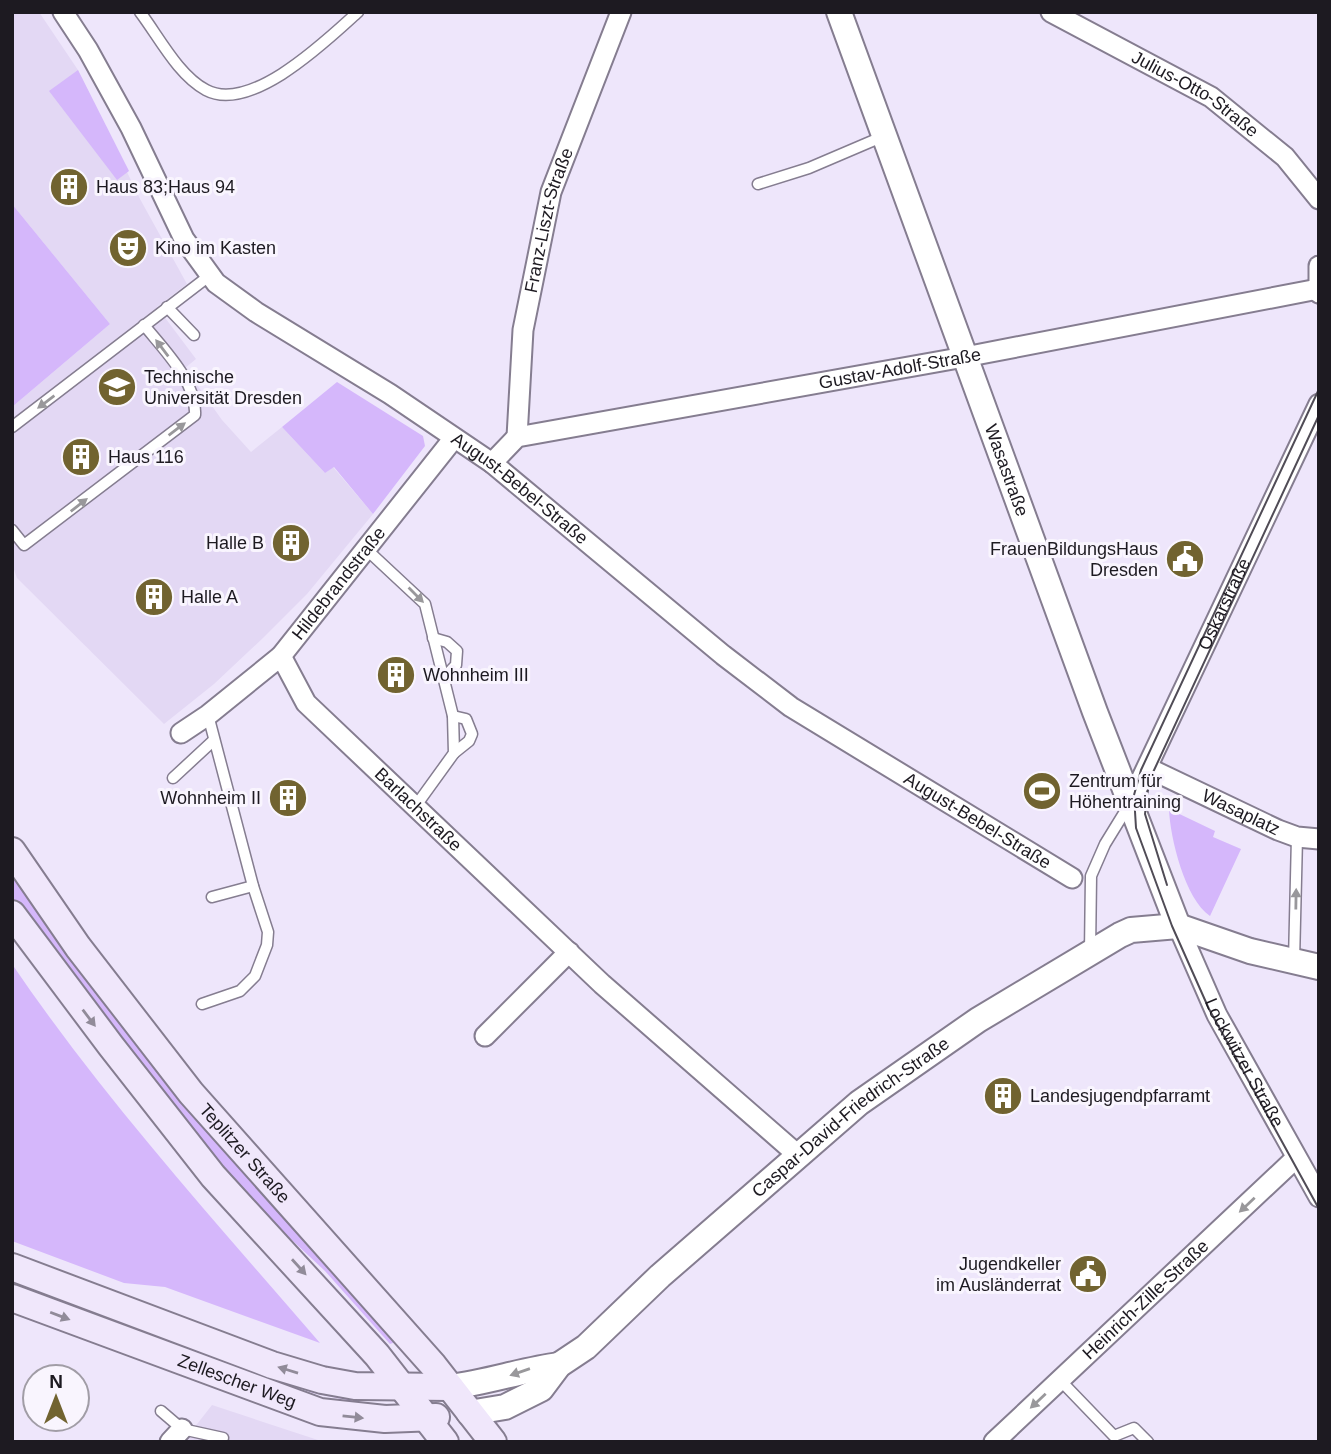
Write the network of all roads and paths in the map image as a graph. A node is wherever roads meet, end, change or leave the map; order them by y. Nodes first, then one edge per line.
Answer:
1 (63, 12) edge
2 (140, 12) edge
3 (358, 12) edge
4 (621, 12) edge
5 (839, 12) edge
6 (1051, 12) edge
7 (884, 136) junction
8 (758, 184) dead end
9 (1319, 199) edge
10 (1319, 266) edge
11 (209, 276) junction
12 (1318, 291) edge
13 (167, 307) junction
14 (144, 325) junction
15 (194, 335) dead end
16 (965, 357) junction
17 (1319, 404) edge
18 (12, 427) edge
19 (517, 437) junction
20 (454, 438) junction
21 (492, 463) junction
22 (12, 530) edge
23 (366, 549) junction
24 (433, 638) junction
25 (281, 656) junction
26 (443, 679) junction
27 (208, 715) junction
28 (453, 716) junction
29 (181, 733) dead end
30 (214, 740) junction
31 (454, 753) junction
32 (1148, 768) junction
33 (173, 778) dead end
34 (1130, 803) junction
35 (415, 807) junction
36 (1297, 837) junction
37 (1319, 839) edge
38 (12, 851) edge
39 (1081, 883) junction
40 (253, 886) junction
41 (212, 897) dead end
42 (12, 914) edge
43 (1178, 926) junction
44 (569, 952) junction
45 (1090, 953) junction
46 (1294, 961) junction
47 (1319, 967) edge
48 (202, 1004) dead end
49 (485, 1036) dead end
50 (799, 1157) junction
51 (1296, 1158) junction
52 (1319, 1197) edge
53 (12, 1267) edge
54 (12, 1298) edge
55 (559, 1365) junction
56 (1060, 1380) junction
57 (401, 1387) junction
58 (450, 1387) junction
59 (161, 1411) dead end
60 (469, 1413) junction
61 (426, 1418) junction
62 (176, 1436) edge
63 (223, 1438) dead end
64 (445, 1442) edge
65 (493, 1442) edge
66 (994, 1442) edge
67 (1148, 1442) edge

1 - 11 street, August-Bebel-Straße
2 - 3 lane
4 - 19 street, Franz-Liszt-Straße
5 - 7 street, Wasastraße
6 - 9 street, Julius-Otto-Straße
7 - 8 lane
7 - 16 street, Wasastraße
10 - 12 street
11 - 13 lane
11 - 20 street, August-Bebel-Straße
12 - 16 street, Gustav-Adolf-Straße
13 - 14 lane
13 - 15 lane
14 -> 18 lane
22 -> 14 lane
16 - 19 street, Gustav-Adolf-Straße
16 - 34 street, Wasastraße
17 - 32 street, Oskarstraße
19 - 21 street
20 - 21 street, August-Bebel-Straße
20 - 23 street, Hildebrandstraße
21 - 39 street, August-Bebel-Straße
23 -> 24 lane
23 - 25 street, Hildebrandstraße
24 - 26 lane
24 - 26 lane
25 - 27 street, Hildebrandstraße
25 - 35 street, Barlachstraße
26 - 28 lane
27 - 29 street, Hildebrandstraße
27 - 30 lane
28 - 31 lane
28 - 31 lane
30 - 33 lane
30 - 40 lane
31 - 35 lane
32 - 34 street, Oskarstraße
32 - 36 street, Wasaplatz
34 - 39 lane
34 - 43 street, Wasastraße
35 - 44 street, Barlachstraße
36 - 37 street, Wasaplatz
46 -> 36 lane, Wasaplatz
38 - 58 main road, Teplitzer Straße
39 - 45 lane
40 - 41 lane
40 - 48 lane
42 -> 57 main road, Teplitzer Straße
43 - 45 street, Caspar-David-Friedrich-Straße
43 - 46 street
43 - 51 street, Lockwitzer Straße
44 - 49 street
44 - 50 street, Barlachstraße
45 - 50 street, Caspar-David-Friedrich-Straße
46 - 47 street
50 - 55 street, Caspar-David-Friedrich-Straße
51 - 52 street, Lockwitzer Straße
51 -> 56 street, Heinrich-Zille-Straße
57 -> 53 main road, Zellescher Weg
54 -> 61 main road, Zellescher Weg
55 -> 58 street, Caspar-David-Friedrich-Straße
55 - 60 street, Caspar-David-Friedrich-Straße
56 -> 66 street, Heinrich-Zille-Straße
56 - 67 lane
57 - 58 main road, Zellescher Weg
57 - 61 main road, Teplitzer Straße
58 - 60 main road, Teplitzer Straße
59 - 62 lane
60 - 61 main road, Zellescher Weg
60 - 65 main road, Teplitzer Straße
61 - 64 main road, Teplitzer Straße
62 - 63 lane

